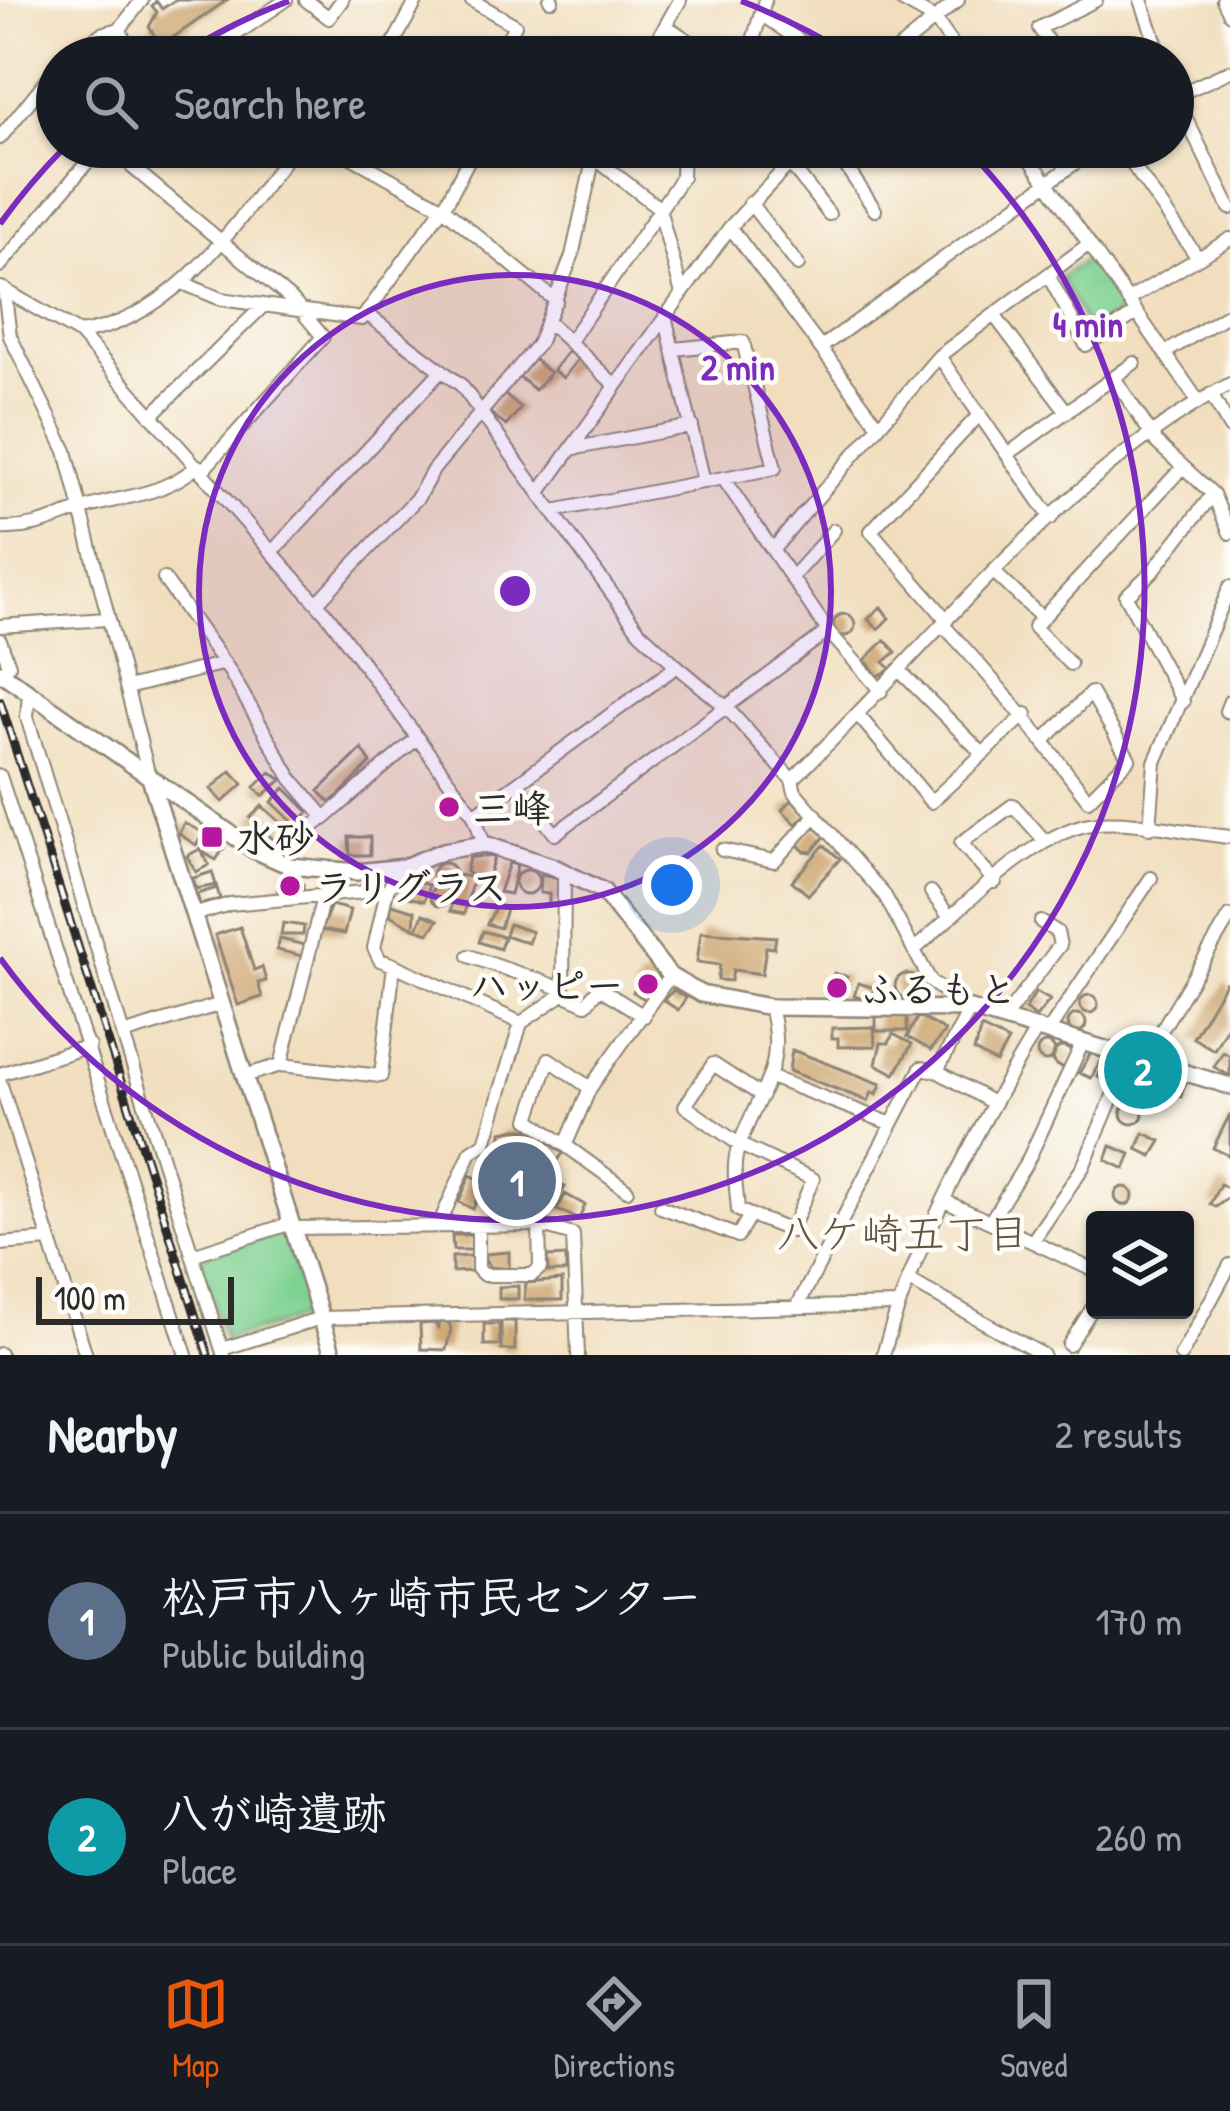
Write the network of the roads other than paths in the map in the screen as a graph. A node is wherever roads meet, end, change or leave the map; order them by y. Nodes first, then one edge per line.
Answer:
1 (142, 0) edge
2 (286, 0) edge
3 (306, 0) edge
4 (342, 0) edge
5 (417, 0) edge
6 (471, 0) edge
7 (680, 0) edge
8 (901, 0) edge
9 (958, 0) edge
10 (1096, 0) edge
11 (1141, 0) edge
12 (1223, 0) edge
13 (763, 7) edge
14 (1230, 14) edge
15 (934, 19) junction
16 (669, 28) junction
17 (120, 29) junction
18 (98, 36) edge
19 (122, 36) edge
20 (234, 36) edge
21 (397, 36) edge
22 (509, 36) edge
23 (663, 36) edge
24 (681, 36) edge
25 (754, 36) edge
26 (798, 36) edge
27 (916, 36) edge
28 (946, 36) edge
29 (1044, 36) edge
30 (1154, 36) edge
31 (1230, 71) edge
32 (1194, 86) edge
33 (36, 93) edge
34 (1194, 135) edge
35 (0, 138) edge
36 (82, 168) edge
37 (133, 168) edge
38 (279, 168) edge
39 (371, 168) edge
40 (463, 168) edge
41 (590, 168) edge
42 (613, 168) edge
43 (682, 168) edge
44 (785, 168) edge
45 (795, 168) edge
46 (847, 168) edge
47 (1036, 168) edge
48 (1065, 168) edge
49 (1135, 168) edge
50 (1045, 181) junction
51 (749, 203) junction
52 (442, 207) junction
53 (659, 208) junction
54 (1230, 208) edge
55 (875, 210) dead end
56 (829, 214) dead end
57 (730, 227) junction
58 (1230, 239) edge
59 (1089, 244) junction
60 (221, 245) junction
61 (1198, 258) junction
62 (797, 265) dead end
63 (0, 266) edge
64 (1048, 275) junction
65 (184, 284) junction
66 (2, 288) edge
67 (682, 294) junction
68 (556, 301) junction
69 (262, 307) junction
70 (1132, 307) junction
71 (297, 312) junction
72 (1230, 313) edge
73 (368, 315) junction
74 (994, 315) junction
75 (665, 316) junction
76 (548, 322) junction
77 (79, 333) junction
78 (570, 341) junction
79 (824, 346) junction
80 (674, 349) junction
81 (1165, 353) junction
82 (939, 356) junction
83 (1134, 363) dead end
84 (442, 370) junction
85 (1115, 379) junction
86 (1230, 384) edge
87 (616, 386) junction
88 (1205, 398) junction
89 (482, 411) junction
90 (1067, 412) junction
91 (980, 415) junction
92 (151, 416) junction
93 (692, 426) junction
94 (879, 426) junction
95 (1230, 428) edge
96 (1153, 435) junction
97 (571, 449) junction
98 (1008, 454) junction
99 (1183, 467) junction
100 (201, 468) junction
101 (723, 478) junction
102 (704, 482) junction
103 (540, 492) junction
104 (1213, 494) junction
105 (81, 511) junction
106 (553, 511) junction
107 (1051, 518) junction
108 (0, 527) edge
109 (834, 530) dead end
110 (1230, 532) edge
111 (775, 547) junction
112 (272, 552) junction
113 (996, 574) junction
114 (791, 578) junction
115 (164, 579) dead end
116 (1230, 587) edge
117 (317, 603) junction
118 (1041, 617) junction
119 (107, 619) junction
120 (945, 623) junction
121 (0, 626) edge
122 (827, 631) junction
123 (0, 640) edge
124 (221, 664) junction
125 (1070, 664) dead end
126 (677, 666) junction
127 (899, 670) junction
128 (4, 675) edge
129 (127, 688) junction
130 (881, 692) junction
131 (29, 693) junction
132 (1230, 701) edge
133 (1184, 702) junction
134 (726, 707) junction
135 (1230, 712) edge
136 (1026, 714) junction
137 (859, 716) junction
138 (416, 739) junction
139 (1043, 741) junction
140 (983, 754) junction
141 (0, 776) edge
142 (792, 780) junction
143 (151, 781) junction
144 (517, 784) junction
145 (474, 814) junction
146 (816, 814) junction
147 (325, 818) junction
148 (1150, 828) junction
149 (1230, 837) edge
150 (1045, 842) junction
151 (484, 844) junction
152 (722, 850) dead end
153 (267, 856) junction
154 (404, 867) junction
155 (564, 872) junction
156 (1150, 878) dead end
157 (994, 882) junction
158 (387, 890) junction
159 (931, 892) dead end
160 (323, 897) junction
161 (193, 915) junction
162 (1230, 916) edge
163 (950, 918) junction
164 (1041, 922) dead end
165 (915, 950) junction
166 (469, 956) dead end
167 (394, 965) junction
168 (670, 976) junction
169 (561, 991) junction
170 (221, 1004) junction
171 (770, 1007) junction
172 (970, 1009) junction
173 (644, 1016) junction
174 (1005, 1017) junction
175 (521, 1024) junction
176 (1043, 1028) junction
177 (123, 1034) junction
178 (1083, 1042) junction
179 (88, 1046) junction
180 (1136, 1060) junction
181 (281, 1065) junction
182 (937, 1071) junction
183 (244, 1076) junction
184 (770, 1077) junction
185 (0, 1078) edge
186 (1230, 1086) edge
187 (590, 1088) junction
188 (762, 1096) junction
189 (993, 1103) junction
190 (892, 1124) junction
191 (566, 1144) junction
192 (740, 1145) junction
193 (626, 1190) dead end
194 (947, 1202) junction
195 (661, 1207) dead end
196 (749, 1215) junction
197 (990, 1222) junction
198 (439, 1225) junction
199 (539, 1225) junction
200 (293, 1226) junction
201 (478, 1226) junction
202 (49, 1240) junction
203 (1032, 1242) junction
204 (0, 1244) edge
205 (192, 1255) junction
206 (1230, 1264) edge
207 (1086, 1267) edge
208 (910, 1280) junction
209 (897, 1305) junction
210 (797, 1307) junction
211 (576, 1311) junction
212 (321, 1318) junction
213 (1086, 1318) edge
214 (1012, 1339) junction
215 (1069, 1345) dead end
216 (223, 1352) edge
217 (86, 1355) edge
218 (186, 1355) edge
219 (333, 1355) edge
220 (578, 1355) edge
221 (883, 1355) edge
222 (1003, 1355) edge
223 (1043, 1355) edge
224 (1181, 1355) edge

1 - 17 street
2 - 20 street
3 - 4 street
5 - 21 street
6 - 22 street
7 - 16 street
8 - 15 street
9 - 15 street
10 - 29 street
11 - 30 street
12 - 14 street
13 - 25 street
13 - 26 street
15 - 27 street
15 - 28 street
16 - 23 street
16 - 24 street
17 - 18 street
17 - 19 street
31 - 32 street
33 - 35 street
34 - 54 street
36 - 63 street
37 - 60 street
38 - 60 street
39 - 52 street
40 - 52 street
41 - 68 street
42 - 53 street
43 - 53 street
44 - 51 street
45 - 56 street
46 - 55 street
47 - 50 street
48 - 50 street
49 - 61 street
50 - 59 street
50 - 79 street
51 - 57 street
51 - 62 street
52 - 68 street
52 - 73 street
53 - 67 street
53 - 78 street
57 - 67 street
57 - 79 street
58 - 61 street
59 - 64 street
59 - 70 street
60 - 65 street
60 - 71 street
61 - 70 street
64 - 70 street
64 - 74 street
65 - 69 street
65 - 77 street
66 - 77 street
66 - 105 street
67 - 75 street
68 - 76 street
69 - 71 street
69 - 92 street
70 - 81 street
71 - 73 street
71 - 100 street
72 - 81 street
73 - 84 street
74 - 82 street
74 - 90 street
75 - 80 street
75 - 87 street
76 - 78 street
76 - 89 street
77 - 92 street
78 - 87 street
79 - 94 street
80 - 93 street
80 - 101 street
81 - 88 street
82 - 91 street
82 - 94 street
83 - 85 street
84 - 89 street
84 - 112 street
85 - 90 street
85 - 96 street
86 - 88 street
87 - 97 street
88 - 95 street
88 - 96 street
89 - 103 street
89 - 117 street
90 - 98 street
91 - 98 street
91 - 120 street
92 - 100 street
93 - 97 street
93 - 102 street
94 - 111 street
96 - 99 street
96 - 107 street
97 - 103 street
98 - 107 street
99 - 104 street
99 - 118 street
100 - 105 street
100 - 112 street
101 - 102 street
101 - 111 street
102 - 106 street
103 - 106 street
104 - 110 street
104 - 133 street
105 - 108 street
105 - 119 street
106 - 126 street
107 - 113 street
109 - 114 street
111 - 114 street
112 - 117 street
113 - 118 street
113 - 120 street
114 - 122 street
115 - 124 street
116 - 133 street
117 - 138 street
118 - 125 street
119 - 121 street
119 - 129 street
120 - 127 street
120 - 136 street
122 - 130 street
122 - 134 street
123 - 128 street
124 - 129 street
124 - 147 street
126 - 134 street
126 - 144 street
127 - 130 street
127 - 140 street
128 - 131 street
129 - 143 street
130 - 137 street
131 - 143 street
131 - 177 street
132 - 135 street
133 - 148 street
134 - 142 street
134 - 144 street
136 - 139 street
136 - 140 street
137 - 140 street
137 - 142 street
138 - 145 street
138 - 147 street
139 - 139 street
141 - 179 street
142 - 146 street
143 - 153 street
143 - 161 street
144 - 145 street
145 - 151 street
146 - 152 street
146 - 165 street
147 - 153 street
148 - 149 street
148 - 150 street
150 - 157 street
150 - 157 street
151 - 154 street
151 - 155 street
153 - 154 street
154 - 158 street
155 - 168 street
155 - 169 street
156 - 176 street
157 - 163 street
158 - 160 street
158 - 167 street
159 - 163 street
160 - 161 street
160 - 181 street
161 - 170 street
162 - 180 street
163 - 165 street
164 - 174 street
165 - 172 street
166 - 169 street
167 - 175 street
167 - 181 street
168 - 171 street
168 - 173 street
169 - 173 street
169 - 175 street
170 - 177 street
170 - 183 street
171 - 172 street
171 - 184 street
172 - 174 street
172 - 182 street
173 - 187 street
174 - 176 street
175 - 198 street
176 - 178 street
176 - 189 street
177 - 205 street
178 - 180 street
178 - 197 street
179 - 185 street
179 - 218 street
180 - 186 street
180 - 203 street
181 - 183 street
182 - 189 street
182 - 190 street
183 - 200 street
184 - 188 street
184 - 190 street
185 - 202 street
187 - 191 street
187 - 191 street
188 - 192 street
188 - 192 street
189 - 194 street
190 - 210 street
191 - 193 street
192 - 196 street
192 - 196 street
194 - 197 street
194 - 208 street
195 - 196 street
197 - 203 street
198 - 200 street
198 - 201 street
199 - 201 street
199 - 201 street
199 - 211 street
200 - 205 street
200 - 212 street
202 - 204 street
202 - 217 street
203 - 207 street
205 - 216 street
206 - 224 street
208 - 209 street
208 - 214 street
209 - 210 street
209 - 221 street
210 - 211 street
211 - 212 street
211 - 220 street
212 - 216 street
212 - 219 street
213 - 215 street
214 - 222 street
214 - 223 street

